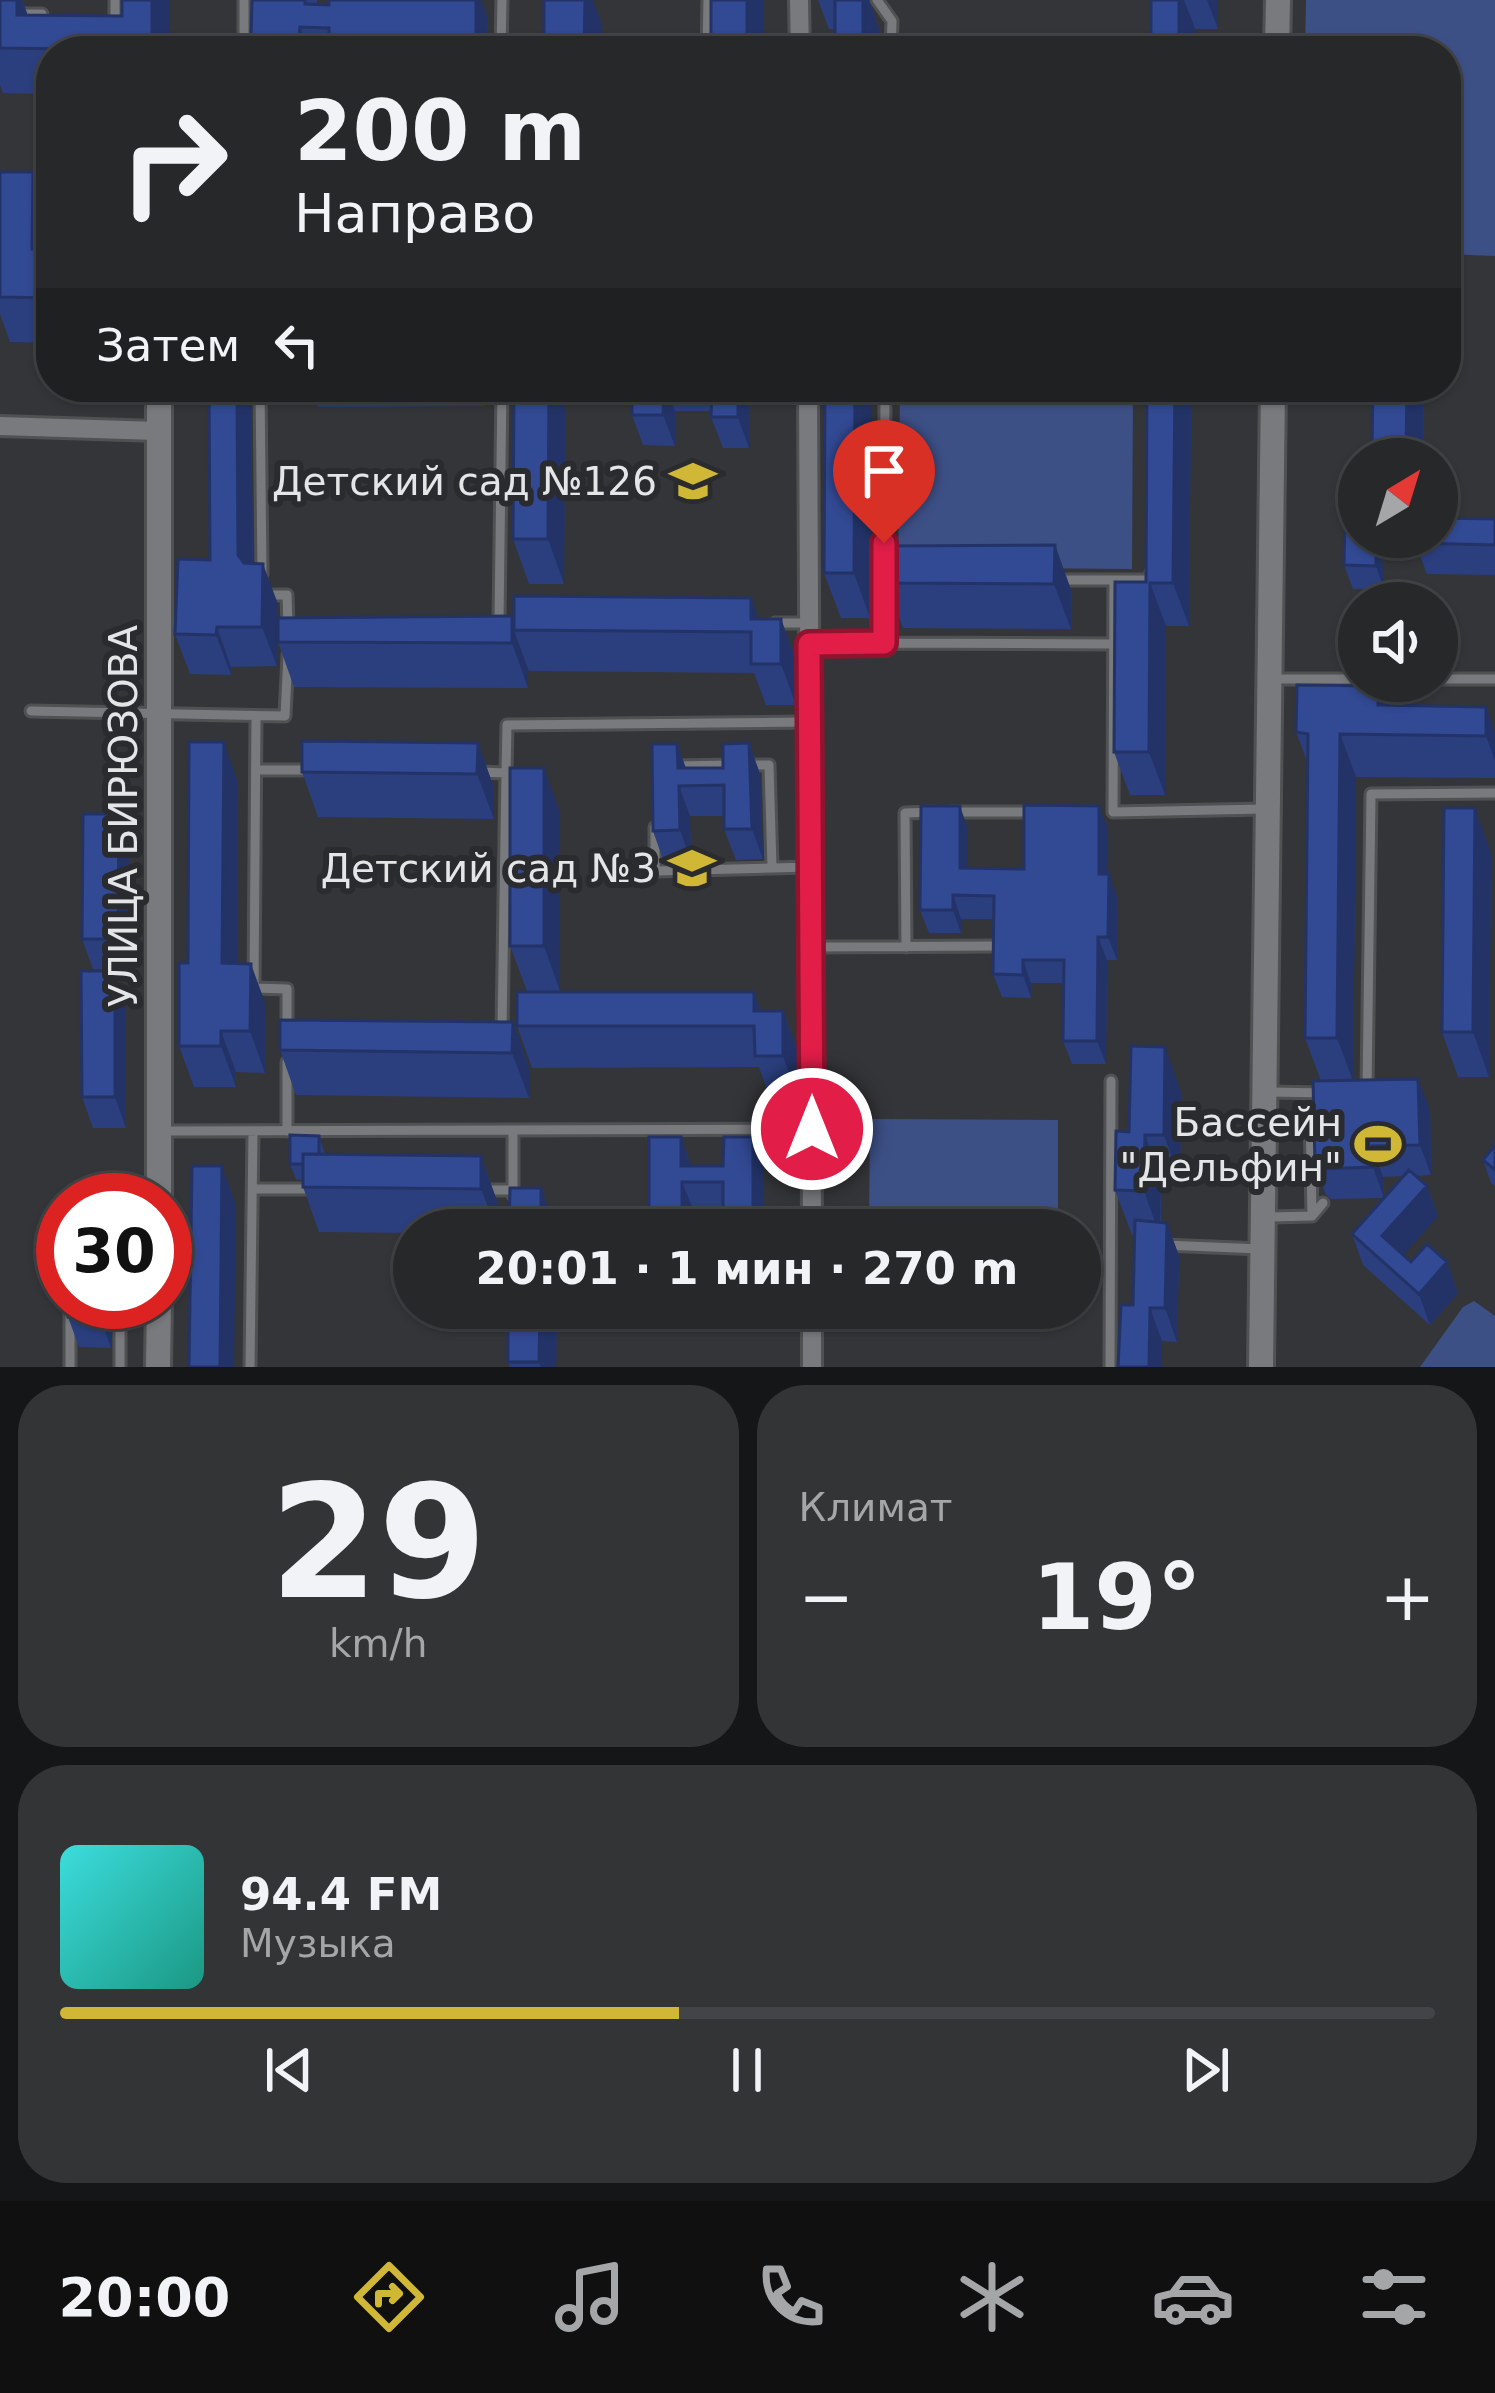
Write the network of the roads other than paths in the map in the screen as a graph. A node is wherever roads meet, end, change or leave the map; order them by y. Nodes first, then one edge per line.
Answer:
1 (115, 0) edge
2 (244, 0) edge
3 (502, 0) edge
4 (707, 0) edge
5 (799, 0) edge
6 (877, 0) edge
7 (1278, 0) edge
8 (0, 14) edge
9 (42, 36) edge
10 (115, 36) edge
11 (244, 36) edge
12 (501, 36) edge
13 (707, 36) edge
14 (800, 36) edge
15 (892, 36) edge
16 (1277, 36) edge
17 (159, 402) edge
18 (260, 402) edge
19 (502, 402) edge
20 (808, 402) edge
21 (885, 402) edge
22 (1273, 402) edge
23 (0, 426) edge
24 (158, 431) junction
25 (1151, 559) edge
26 (1045, 580) edge
27 (1114, 580) junction
28 (884, 581) junction
29 (907, 581) edge
30 (499, 622) junction
31 (523, 622) edge
32 (761, 623) edge
33 (809, 623) junction
34 (498, 637) edge
35 (884, 643) junction
36 (809, 644) junction
37 (1112, 644) junction
38 (288, 654) junction
39 (311, 654) edge
40 (1269, 679) junction
41 (1338, 679) edge
42 (1458, 679) edge
43 (1495, 679) edge
44 (31, 711) dead end
45 (159, 715) junction
46 (256, 717) junction
47 (810, 722) junction
48 (654, 766) edge
49 (256, 770) junction
50 (324, 770) edge
51 (460, 772) edge
52 (506, 772) junction
53 (1495, 793) edge
54 (655, 808) edge
55 (1268, 809) junction
56 (1097, 811) edge
57 (1049, 812) edge
58 (1113, 812) junction
59 (810, 867) junction
60 (772, 868) junction
61 (906, 946) junction
62 (997, 946) edge
63 (811, 947) junction
64 (787, 1022) edge
65 (811, 1022) junction
66 (502, 1023) junction
67 (526, 1023) edge
68 (287, 1032) edge
69 (502, 1039) edge
70 (311, 1054) edge
71 (1112, 1082) dead end
72 (1264, 1092) junction
73 (1310, 1112) edge
74 (812, 1129) junction
75 (513, 1130) junction
76 (159, 1131) junction
77 (253, 1131) junction
78 (287, 1131) junction
79 (159, 1173) edge
80 (253, 1189) junction
81 (323, 1189) edge
82 (465, 1190) edge
83 (513, 1190) junction
84 (1323, 1203) dead end
85 (512, 1209) edge
86 (812, 1209) edge
87 (1312, 1216) junction
88 (1262, 1217) junction
89 (1111, 1243) junction
90 (1134, 1244) edge
91 (1158, 1244) edge
92 (1262, 1249) junction
93 (70, 1329) edge
94 (120, 1329) edge
95 (159, 1329) edge
96 (812, 1329) edge
97 (70, 1367) edge
98 (120, 1367) edge
99 (158, 1367) edge
100 (250, 1367) edge
101 (812, 1367) edge
102 (1110, 1367) edge
103 (1261, 1367) edge

1 - 10 lane
2 - 11 lane
3 - 12 lane
4 - 13 lane
5 - 14 street
6 - 15 lane
7 - 16 main road
8 - 9 lane
17 - 24 main road, УЛИЦА БИРЮЗОВА
18 - 38 lane
19 - 30 lane
20 - 33 street
21 - 28 lane
22 - 40 main road
23 - 24 street
24 - 45 main road, УЛИЦА БИРЮЗОВА
25 - 27 lane
26 - 27 lane
27 - 37 lane
28 - 29 lane
28 - 35 lane
30 - 31 lane
30 - 34 lane
32 - 33 lane
33 - 36 street
35 - 36 lane
35 - 37 lane
36 - 47 street
37 - 58 lane
38 - 39 lane
38 - 46 lane
40 - 41 lane
40 - 55 main road
42 - 43 lane
44 - 45 lane
45 - 46 lane
45 - 76 main road, УЛИЦА БИРЮЗОВА
46 - 49 lane
47 - 52 lane
47 - 59 street
48 - 60 lane
49 - 50 lane
49 - 68 lane
51 - 52 lane
52 - 66 lane
53 - 72 lane
54 - 60 lane
55 - 58 lane
55 - 72 main road
56 - 58 lane
57 - 61 lane
59 - 60 lane
59 - 63 street
61 - 62 lane
61 - 63 lane
63 - 65 street
64 - 65 lane
65 - 74 street
66 - 67 lane
66 - 69 lane
70 - 78 lane
71 - 89 lane
72 - 88 main road
73 - 87 lane
74 - 75 lane
74 - 86 street
75 - 78 lane
75 - 83 lane
76 - 77 lane
76 - 79 main road, УЛИЦА БИРЮЗОВА
77 - 78 lane
77 - 80 lane
80 - 81 lane
80 - 100 lane
82 - 83 lane
83 - 85 lane
84 - 87 lane
87 - 88 lane
88 - 92 main road
89 - 90 lane
89 - 102 lane
91 - 92 lane
92 - 103 main road
93 - 97 lane
94 - 98 lane
95 - 99 main road
96 - 101 street

